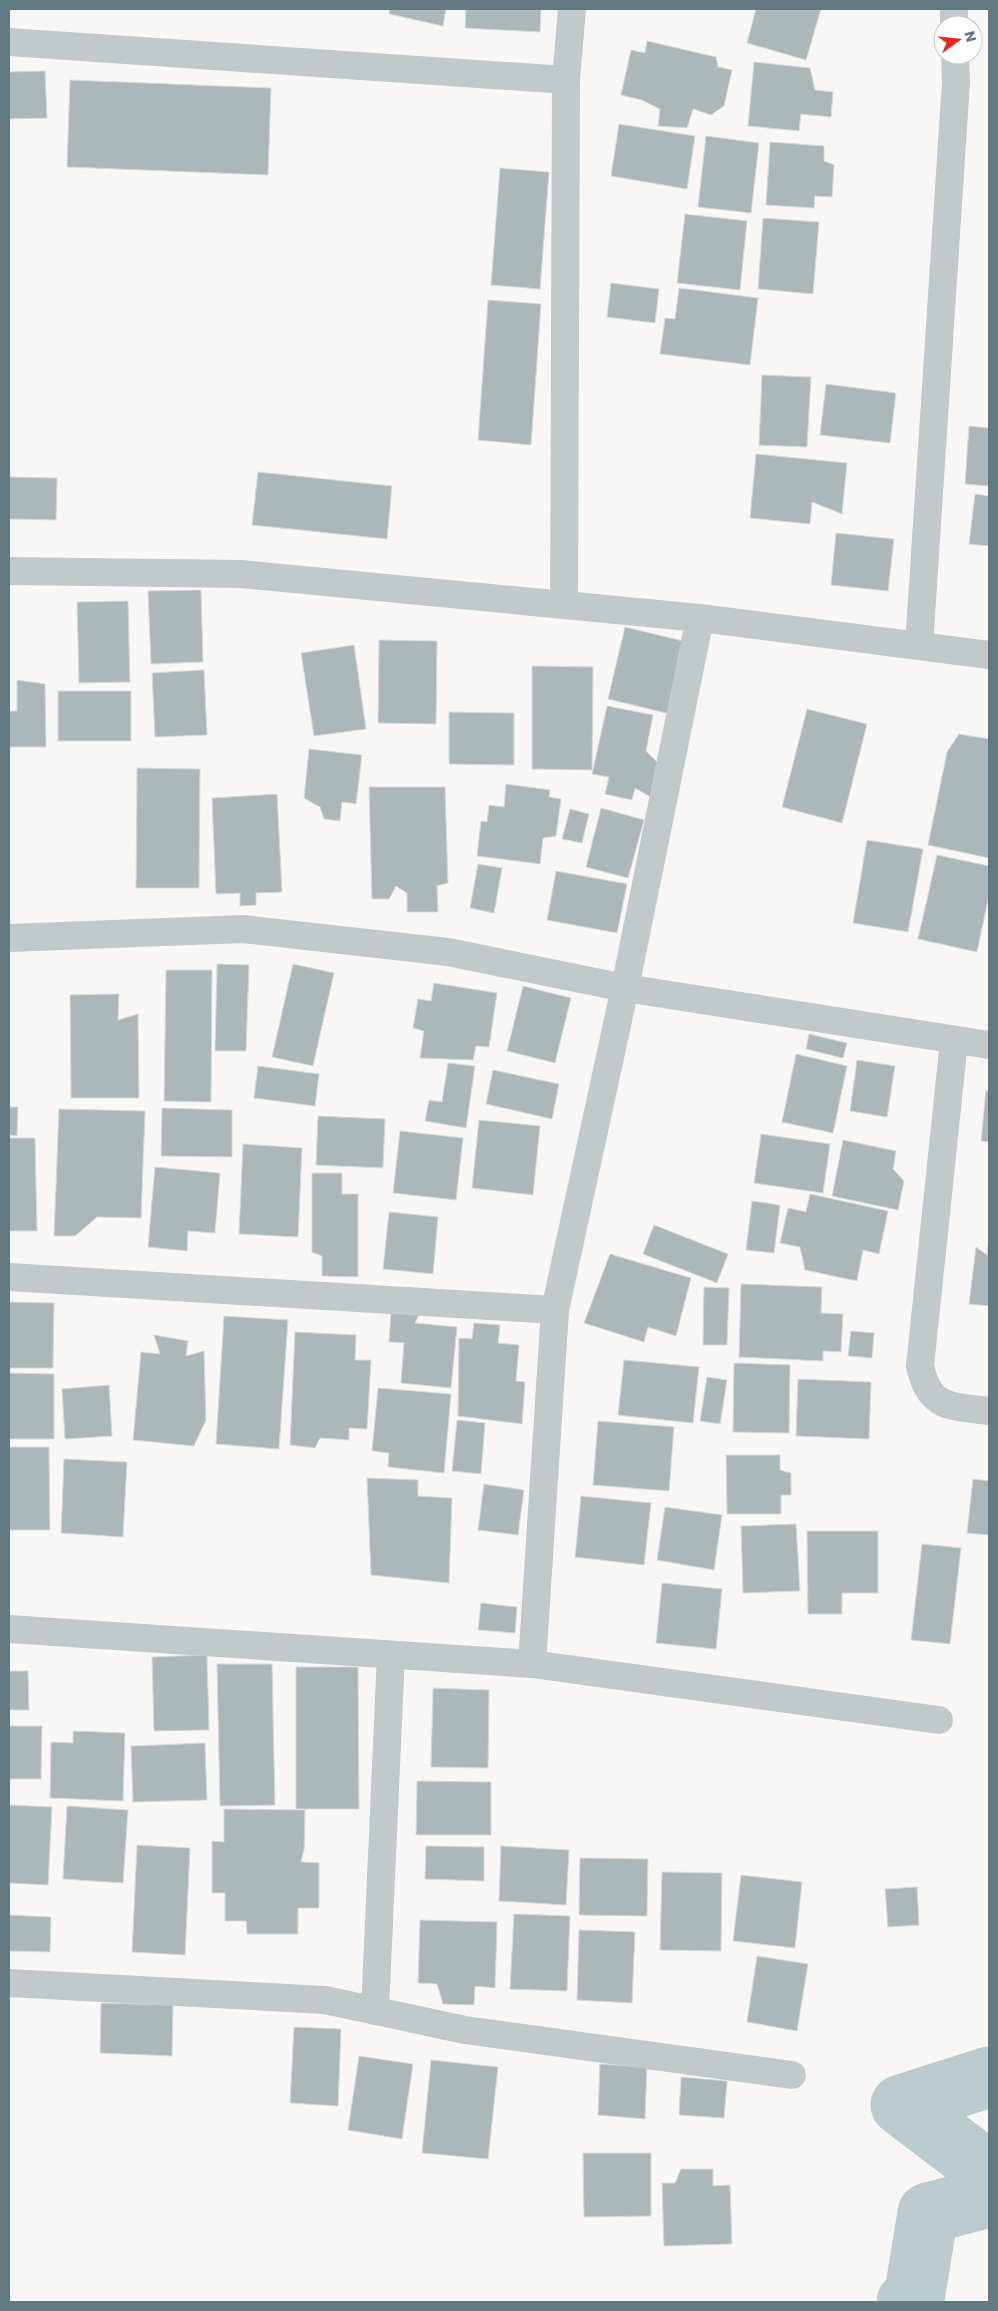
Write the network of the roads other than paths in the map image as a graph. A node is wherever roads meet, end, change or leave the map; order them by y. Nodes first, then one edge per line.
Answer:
1 (572, 9) edge
2 (9, 42) edge
3 (955, 65) edge
4 (566, 80) junction
5 (9, 571) edge
6 (564, 605) junction
7 (700, 618) junction
8 (920, 646) junction
9 (989, 655) edge
10 (9, 938) edge
11 (624, 988) junction
12 (954, 1041) junction
13 (989, 1045) edge
14 (9, 1277) edge
15 (555, 1310) junction
16 (989, 1411) edge
17 (9, 1629) edge
18 (391, 1655) junction
19 (532, 1664) junction
20 (939, 1720) dead end
21 (9, 1983) edge
22 (375, 2011) junction
23 (792, 2075) dead end

1 - 4 street
2 - 4 street
3 - 8 street
4 - 6 street
5 - 6 street
6 - 7 street
7 - 8 street
7 - 11 street
8 - 9 street
10 - 11 street
11 - 12 street
11 - 15 street
12 - 13 street
12 - 16 street
14 - 15 street
15 - 19 street
17 - 18 street
18 - 19 street
18 - 22 street
19 - 20 street
21 - 22 street
22 - 23 street

